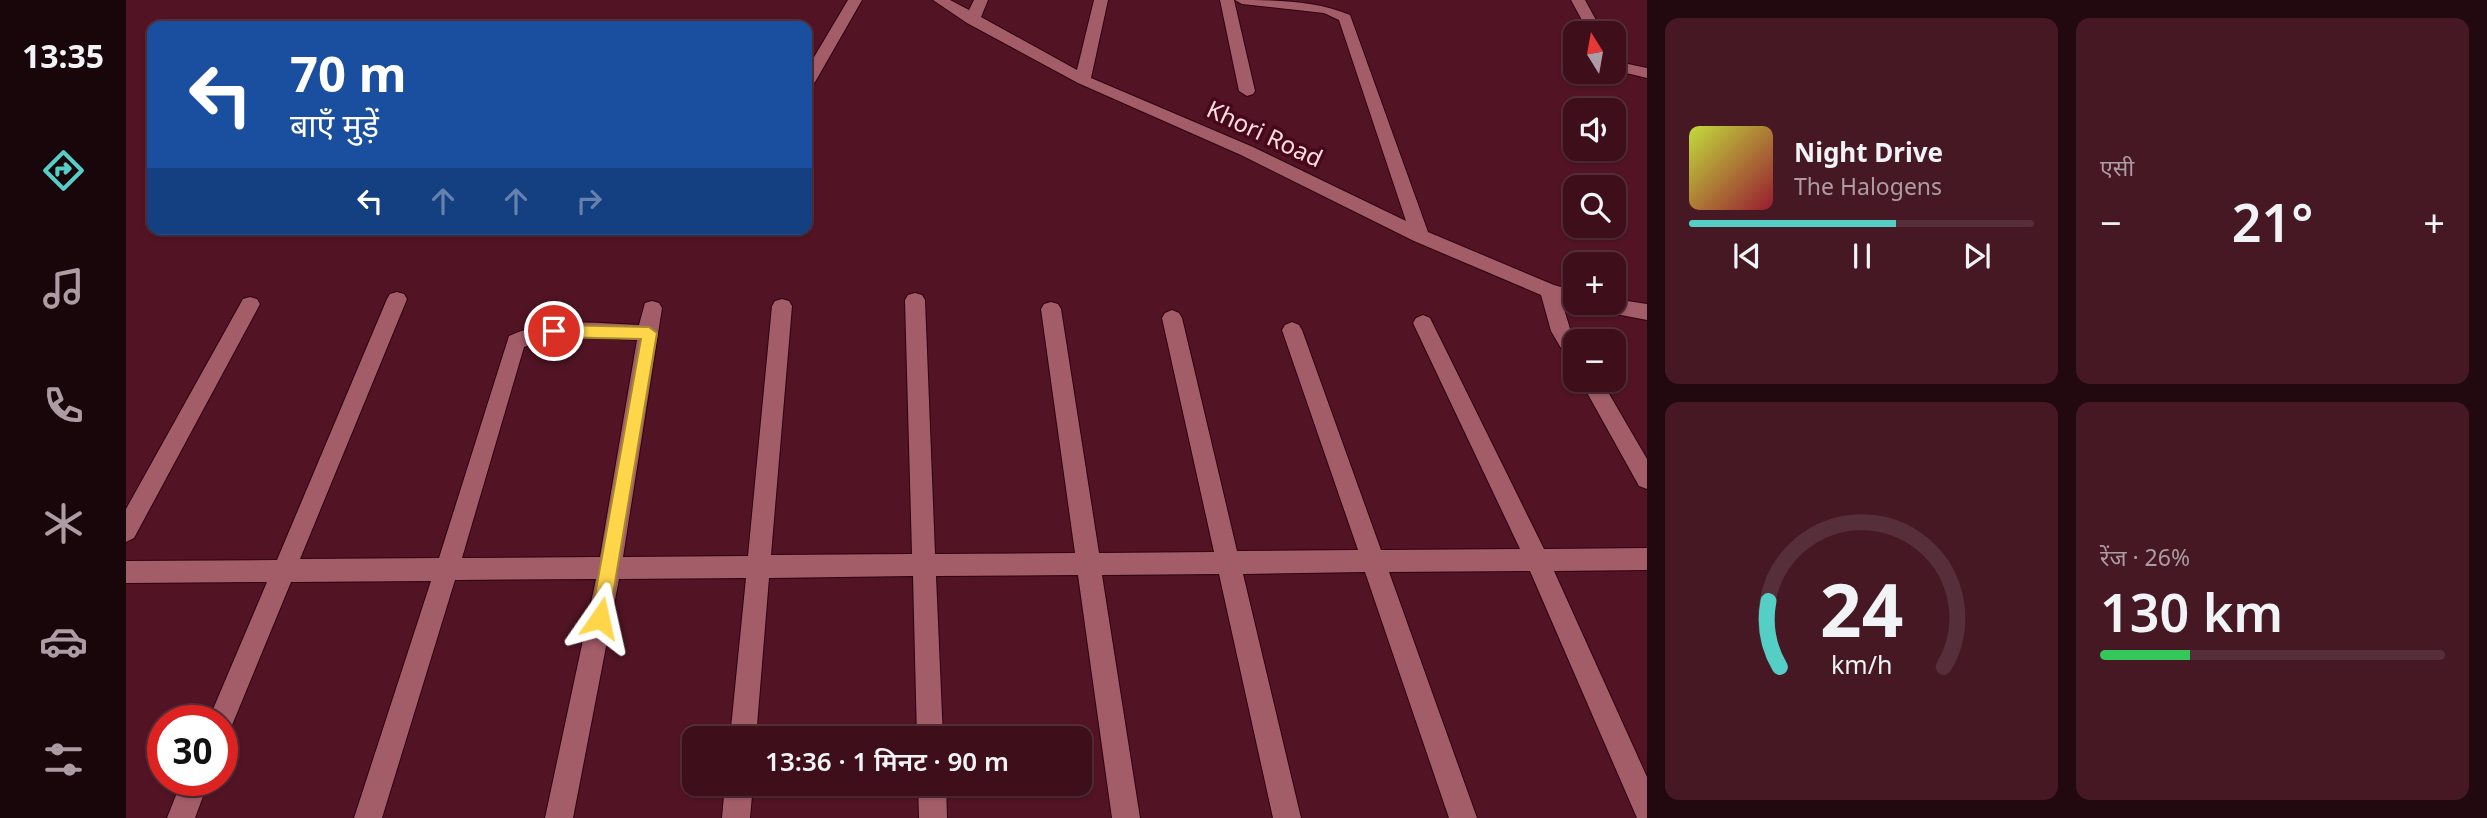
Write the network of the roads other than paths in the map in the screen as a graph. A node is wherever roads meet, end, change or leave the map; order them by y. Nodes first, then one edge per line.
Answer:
1 (855, 0) edge
2 (940, 0) edge
3 (981, 0) edge
4 (1101, 0) edge
5 (1227, 0) edge
6 (1242, 0) edge
7 (1578, 0) edge
8 (972, 19) junction
9 (1589, 21) edge
10 (1626, 69) edge
11 (812, 73) edge
12 (1647, 73) edge
13 (1083, 80) junction
14 (1247, 91) dead end
15 (1420, 236) junction
16 (1549, 291) junction
17 (1563, 295) edge
18 (397, 299) dead end
19 (915, 300) dead end
20 (250, 304) dead end
21 (782, 306) dead end
22 (652, 308) dead end
23 (1626, 308) edge
24 (1051, 309) dead end
25 (1647, 312) edge
26 (1172, 318) dead end
27 (1423, 323) dead end
28 (1292, 330) dead end
29 (649, 333) junction
30 (1563, 334) edge
31 (1597, 392) edge
32 (1647, 479) edge
33 (126, 531) edge
34 (1647, 559) edge
35 (1537, 560) junction
36 (1373, 561) junction
37 (1229, 562) junction
38 (1088, 564) junction
39 (759, 566) junction
40 (925, 566) junction
41 (610, 568) junction
42 (447, 569) junction
43 (283, 570) junction
44 (126, 572) edge
45 (228, 705) edge
46 (744, 726) edge
47 (930, 726) edge
48 (190, 796) edge
49 (738, 796) edge
50 (932, 796) edge
51 (1647, 808) edge
52 (181, 818) edge
53 (368, 818) edge
54 (559, 818) edge
55 (736, 818) edge
56 (933, 818) edge
57 (1126, 818) edge
58 (1287, 818) edge
59 (1462, 818) edge

1 - 11 street
2 - 8 street, Khori Road
3 - 8 street
4 - 13 street
5 - 14 street
6 - 15 street
7 - 9 street
8 - 13 street, Khori Road
10 - 12 street
13 - 15 street, Khori Road
15 - 16 street, Khori Road
16 - 17 street, Khori Road
16 - 30 street
18 - 43 street
19 - 40 street
20 - 33 street
21 - 39 street
22 - 29 street
23 - 25 street
24 - 38 street
26 - 37 street
27 - 35 street
28 - 36 street
29 - 41 street
29 - 42 street
31 - 32 street
34 - 35 street
35 - 36 street
35 - 51 street
36 - 37 street
36 - 59 street
37 - 38 street
37 - 58 street
38 - 40 street
38 - 57 street
39 - 40 street
39 - 41 street
39 - 46 street
40 - 47 street
41 - 42 street
41 - 54 street
42 - 43 street
42 - 53 street
43 - 44 street
43 - 45 street
48 - 52 street
49 - 55 street
50 - 56 street

